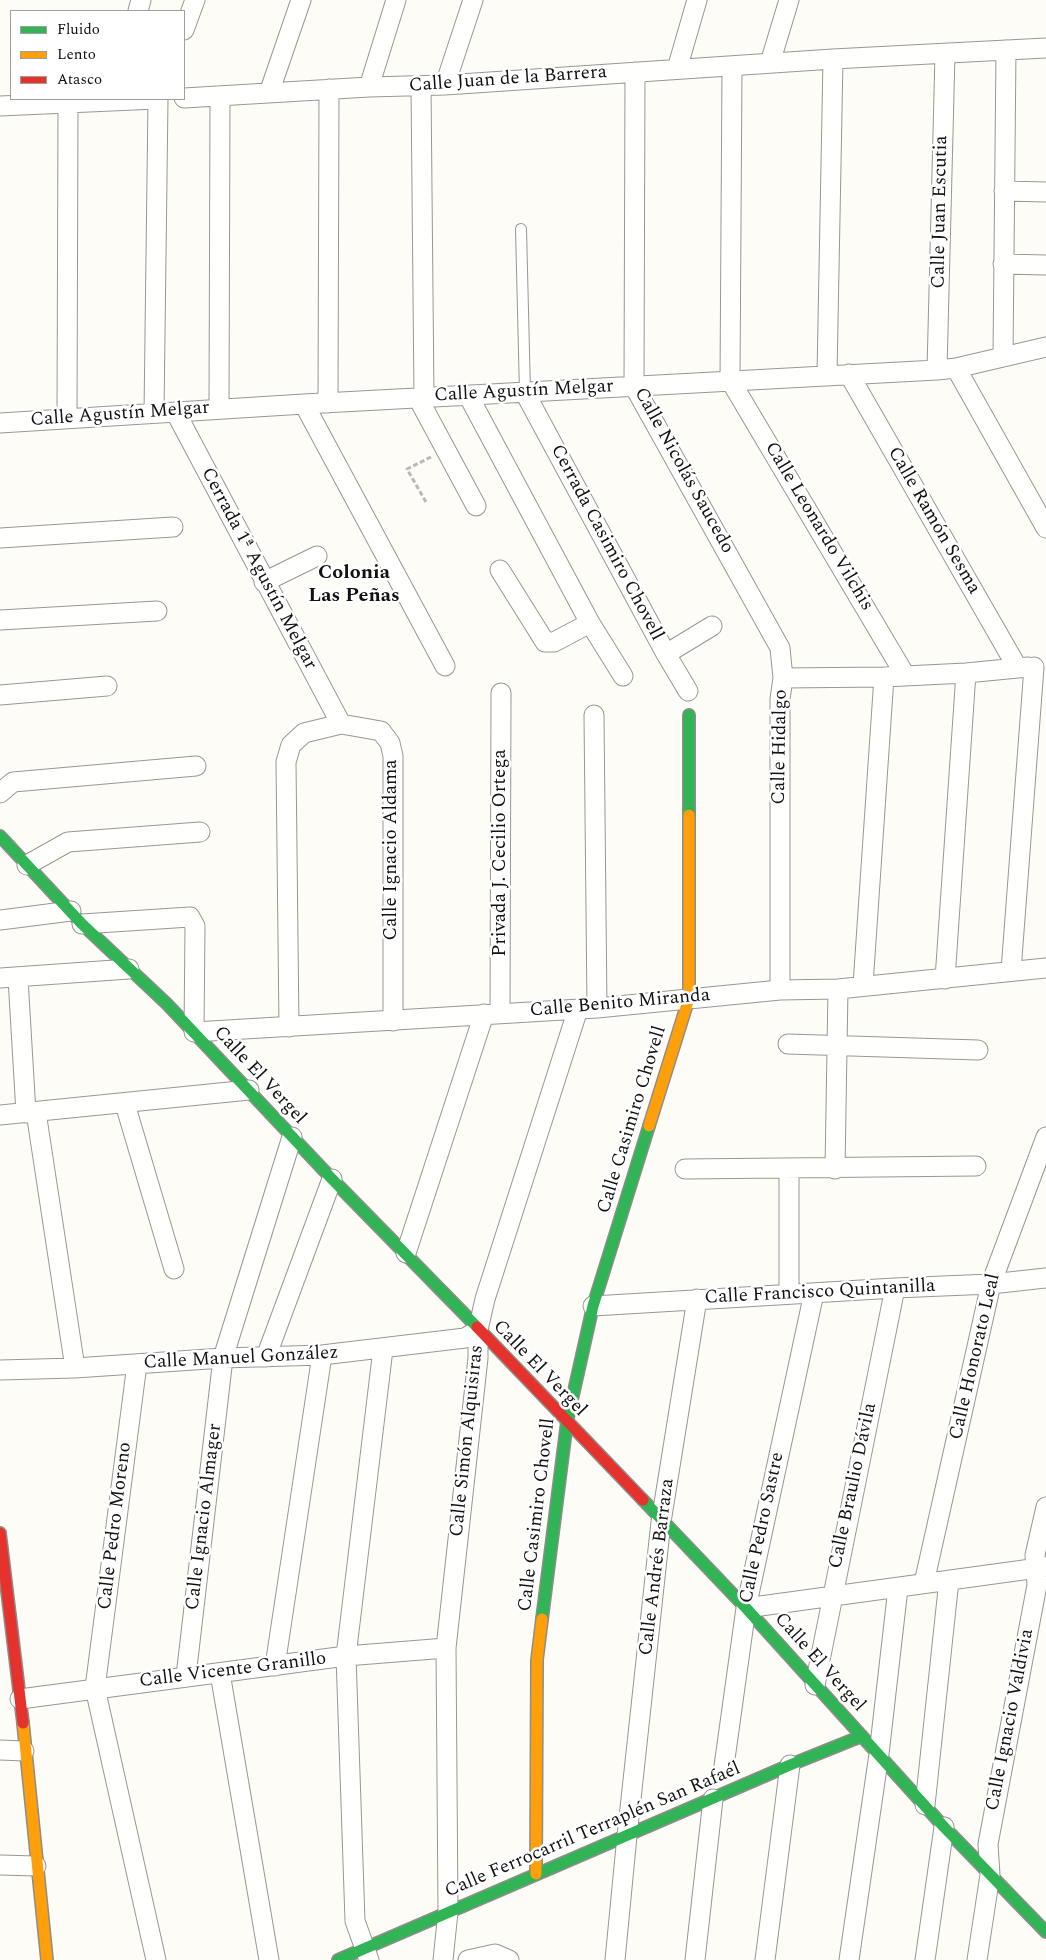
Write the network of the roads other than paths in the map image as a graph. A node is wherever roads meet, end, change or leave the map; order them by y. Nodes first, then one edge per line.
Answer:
1 (195, 0) edge
2 (301, 0) edge
3 (396, 0) edge
4 (473, 0) edge
5 (697, 0) edge
6 (790, 0) edge
7 (185, 27) edge
8 (1046, 48) edge
9 (1006, 50) junction
10 (945, 54) junction
11 (833, 59) junction
12 (770, 63) junction
13 (732, 66) junction
14 (676, 69) junction
15 (635, 72) junction
16 (445, 85) junction
17 (421, 86) junction
18 (368, 87) junction
19 (329, 89) junction
20 (269, 93) junction
21 (220, 97) junction
22 (185, 98) edge
23 (110, 100) edge
24 (157, 100) edge
25 (68, 104) junction
26 (0, 106) edge
27 (1004, 191) junction
28 (1046, 192) edge
29 (521, 229) dead end
30 (1003, 264) junction
31 (1046, 265) edge
32 (1046, 347) edge
33 (1003, 357) junction
34 (956, 368) junction
35 (937, 370) junction
36 (849, 374) junction
37 (827, 375) junction
38 (730, 380) junction
39 (634, 386) junction
40 (525, 393) junction
41 (468, 395) junction
42 (420, 398) junction
43 (328, 403) junction
44 (304, 404) junction
45 (219, 409) junction
46 (154, 413) junction
47 (176, 413) junction
48 (66, 418) junction
49 (0, 424) edge
50 (476, 506) dead end
51 (173, 527) dead end
52 (1046, 528) edge
53 (0, 538) edge
54 (317, 556) dead end
55 (500, 570) dead end
56 (264, 582) junction
57 (157, 611) dead end
58 (0, 620) edge
59 (590, 624) junction
60 (712, 626) dead end
61 (666, 654) junction
62 (445, 666) dead end
63 (1032, 666) edge
64 (966, 673) junction
65 (905, 675) junction
66 (623, 676) dead end
67 (884, 677) junction
68 (783, 678) junction
69 (108, 686) dead end
70 (502, 692) dead end
71 (688, 692) dead end
72 (0, 695) edge
73 (594, 716) dead end
74 (689, 716) dead end
75 (341, 724) junction
76 (196, 766) dead end
77 (0, 793) edge
78 (200, 832) dead end
79 (0, 836) edge
80 (27, 865) junction
81 (77, 918) junction
82 (0, 920) edge
83 (1046, 968) edge
84 (129, 969) junction
85 (1011, 971) junction
86 (9, 978) edge
87 (945, 979) junction
88 (863, 985) junction
89 (838, 988) junction
90 (780, 990) junction
91 (689, 998) junction
92 (578, 1008) junction
93 (597, 1008) junction
94 (492, 1014) junction
95 (393, 1021) junction
96 (289, 1027) junction
97 (194, 1032) junction
98 (788, 1044) dead end
99 (837, 1046) junction
100 (978, 1050) dead end
101 (249, 1090) junction
102 (125, 1104) junction
103 (31, 1112) junction
104 (0, 1115) edge
105 (292, 1137) junction
106 (1046, 1137) edge
107 (976, 1166) dead end
108 (789, 1168) junction
109 (685, 1169) dead end
110 (836, 1169) junction
111 (332, 1179) junction
112 (406, 1253) junction
113 (174, 1269) dead end
114 (1046, 1278) edge
115 (990, 1284) junction
116 (895, 1288) junction
117 (814, 1293) junction
118 (789, 1294) junction
119 (697, 1299) junction
120 (593, 1306) junction
121 (478, 1330) junction
122 (383, 1349) junction
123 (322, 1356) junction
124 (266, 1357) junction
125 (223, 1358) junction
126 (137, 1364) junction
127 (75, 1368) junction
128 (0, 1370) edge
129 (567, 1422) junction
130 (1046, 1507) edge
131 (661, 1522) junction
132 (0, 1533) edge
133 (1041, 1568) edge
134 (949, 1580) junction
135 (924, 1583) junction
136 (898, 1588) junction
137 (832, 1597) junction
138 (746, 1608) junction
139 (5, 1611) edge
140 (446, 1648) junction
141 (346, 1656) junction
142 (275, 1666) junction
143 (220, 1674) junction
144 (186, 1676) junction
145 (815, 1684) junction
146 (95, 1688) junction
147 (20, 1699) junction
148 (862, 1736) junction
149 (0, 1750) edge
150 (24, 1751) junction
151 (879, 1754) junction
152 (790, 1765) junction
153 (724, 1766) dead end
154 (713, 1799) junction
155 (925, 1805) junction
156 (944, 1826) junction
157 (627, 1836) junction
158 (0, 1865) edge
159 (36, 1866) junction
160 (536, 1874) junction
161 (990, 1875) junction
162 (448, 1912) junction
163 (1046, 1932) edge
164 (366, 1954) edge
165 (47, 1960) edge
166 (156, 1960) edge
167 (269, 1960) edge
168 (338, 1960) edge
169 (443, 1960) edge
170 (468, 1960) edge
171 (509, 1960) edge
172 (615, 1960) edge
173 (695, 1960) edge
174 (765, 1960) edge
175 (849, 1960) edge
176 (926, 1960) edge
177 (977, 1960) edge

1 - 7 street
2 - 20 street
3 - 18 street
4 - 16 street
5 - 14 street
6 - 12 street
8 - 9 street, Calle Juan de la Barrera
9 - 10 street, Calle Juan de la Barrera
9 - 27 street
10 - 11 street, Calle Juan de la Barrera
10 - 35 street, Calle Juan Escutia
11 - 12 street, Calle Juan de la Barrera
11 - 37 street
12 - 13 street, Calle Juan de la Barrera
13 - 14 street, Calle Juan de la Barrera
13 - 38 street
14 - 15 street, Calle Juan de la Barrera
15 - 16 street, Calle Juan de la Barrera
15 - 39 street, Calle Nicolás Saucedo
16 - 17 street, Calle Juan de la Barrera
17 - 18 street, Calle Juan de la Barrera
17 - 42 street
18 - 19 street, Calle Juan de la Barrera
19 - 20 street, Calle Juan de la Barrera
19 - 43 street
20 - 21 street, Calle Juan de la Barrera
21 - 22 street, Calle Juan de la Barrera
21 - 45 street
23 - 25 street
24 - 46 street
25 - 26 street
25 - 48 street
27 - 28 street
27 - 30 street
29 - 40 lane
30 - 31 street
30 - 33 street
32 - 33 street, Calle Agustín Melgar
33 - 34 street, Calle Agustín Melgar
34 - 35 street, Calle Agustín Melgar
34 - 52 street
35 - 36 street, Calle Agustín Melgar
36 - 37 street, Calle Agustín Melgar
36 - 63 street, Calle Ramón Sesma
37 - 38 street, Calle Agustín Melgar
38 - 39 street, Calle Agustín Melgar
38 - 65 street, Calle Leonardo Vilchis
39 - 40 street, Calle Agustín Melgar
39 - 68 street, Calle Nicolás Saucedo
40 - 41 street, Calle Agustín Melgar
40 - 61 street, Cerrada Casimiro Chovell
41 - 42 street, Calle Agustín Melgar
41 - 59 street
42 - 43 street, Calle Agustín Melgar
42 - 50 street
43 - 44 street, Calle Agustín Melgar
44 - 45 street, Calle Agustín Melgar
44 - 62 street
45 - 47 street, Calle Agustín Melgar
46 - 47 street, Calle Agustín Melgar
46 - 48 street, Calle Agustín Melgar
47 - 56 street, Cerrada 1ª Agustín Melgar
48 - 49 street, Calle Agustín Melgar
51 - 53 street
54 - 56 street
55 - 59 street
56 - 75 street, Cerrada 1ª Agustín Melgar
57 - 58 street
59 - 66 street
60 - 61 street
61 - 71 street, Cerrada Casimiro Chovell
63 - 64 street, Calle Hidalgo
63 - 85 street
64 - 65 street, Calle Hidalgo
64 - 87 street
65 - 67 street, Calle Hidalgo
67 - 68 street, Calle Hidalgo
67 - 88 street
68 - 90 street, Calle Hidalgo
69 - 72 street
70 - 94 street, Privada J. Cecilio Ortega
73 - 93 street
74 - 91 street
75 - 95 street, Calle Ignacio Aldama
75 - 96 street, Calle Ignacio Aldama
76 - 77 street
78 - 80 street
79 - 80 street, Calle El Vergel
80 - 81 street, Calle El Vergel
81 - 82 street
81 - 84 street, Calle El Vergel
81 - 97 street
83 - 85 street, Calle Benito Miranda
84 - 86 street
84 - 97 street, Calle El Vergel
85 - 87 street, Calle Benito Miranda
86 - 103 street
87 - 88 street, Calle Benito Miranda
88 - 89 street, Calle Benito Miranda
89 - 90 street, Calle Benito Miranda
89 - 99 street
90 - 91 street, Calle Benito Miranda
91 - 93 street, Calle Benito Miranda
91 - 120 street, Calle Casimiro Chovell
92 - 93 street, Calle Benito Miranda
92 - 94 street, Calle Benito Miranda
92 - 121 street, Calle Simón Alquisiras
94 - 95 street, Calle Benito Miranda
94 - 112 street, Privada J. Cecilio Ortega
95 - 96 street, Calle Benito Miranda
96 - 97 street, Calle Benito Miranda
97 - 101 street, Calle El Vergel
98 - 99 street
99 - 100 street
99 - 110 street
101 - 102 street
101 - 105 street, Calle El Vergel
102 - 103 street
102 - 113 street
103 - 104 street
103 - 127 street
105 - 111 street, Calle El Vergel
105 - 125 street, Calle Ignacio Almager
106 - 115 street, Calle Honorato Leal
107 - 110 street
108 - 109 street
108 - 110 street
108 - 118 street
111 - 112 street, Calle El Vergel
111 - 124 street
112 - 121 street, Calle El Vergel
114 - 115 street, Calle Francisco Quintanilla
115 - 116 street, Calle Francisco Quintanilla
115 - 135 street, Calle Honorato Leal
116 - 117 street, Calle Francisco Quintanilla
116 - 137 street, Calle Braulio Dávila
117 - 118 street, Calle Francisco Quintanilla
117 - 138 street, Calle Pedro Sastre
118 - 119 street, Calle Francisco Quintanilla
119 - 120 street, Calle Francisco Quintanilla
119 - 131 street, Calle Andrés Barraza
120 - 129 street, Calle Casimiro Chovell
121 - 122 street, Calle Manuel González
121 - 129 street, Calle El Vergel
121 - 140 street, Calle Simón Alquisiras
122 - 123 street, Calle Manuel González
122 - 141 street
123 - 124 street, Calle Manuel González
123 - 142 street
124 - 125 street, Calle Manuel González
125 - 126 street, Calle Manuel González
125 - 144 street, Calle Ignacio Almager
126 - 127 street, Calle Manuel González
126 - 146 street, Calle Pedro Moreno
127 - 128 street, Calle Manuel González
129 - 131 street, Calle El Vergel
129 - 160 street, Calle Casimiro Chovell
130 - 133 street, Calle Ignacio Valdivia
131 - 138 street, Calle El Vergel
131 - 157 street, Calle Andrés Barraza
132 - 139 street
133 - 134 street
133 - 161 street, Calle Ignacio Valdivia
134 - 135 street
134 - 155 street
135 - 136 street
136 - 137 street
136 - 151 street
137 - 138 street
137 - 145 street, Calle Braulio Dávila
138 - 145 street, Calle El Vergel
138 - 153 street, Calle Pedro Sastre
139 - 147 street
140 - 141 street, Calle Vicente Granillo
140 - 162 street, Calle Simón Alquisiras
141 - 142 street, Calle Vicente Granillo
141 - 164 street
142 - 143 street, Calle Vicente Granillo
143 - 144 street, Calle Vicente Granillo
143 - 167 street
144 - 146 street, Calle Vicente Granillo
145 - 148 street, Calle El Vergel
146 - 147 street, Calle Vicente Granillo
146 - 166 street
147 - 150 street
148 - 151 street, Calle El Vergel
148 - 152 street, Calle Ferrocarril Terraplén San Rafaél
149 - 150 street
150 - 159 street
151 - 155 street, Calle El Vergel
151 - 175 street
152 - 154 street, Calle Ferrocarril Terraplén San Rafaél
152 - 174 street
154 - 157 street, Calle Ferrocarril Terraplén San Rafaél
154 - 173 street
155 - 156 street, Calle El Vergel
156 - 161 street, Calle El Vergel
156 - 176 street
157 - 160 street, Calle Ferrocarril Terraplén San Rafaél
157 - 172 street, Calle Andrés Barraza
158 - 159 street
159 - 165 street
160 - 162 street, Calle Ferrocarril Terraplén San Rafaél
161 - 163 street, Calle El Vergel
161 - 177 street, Calle Ignacio Valdivia
162 - 164 street, Calle Ferrocarril Terraplén San Rafaél
162 - 169 street, Calle Simón Alquisiras
164 - 168 street, Calle Ferrocarril Terraplén San Rafaél
170 - 171 street

